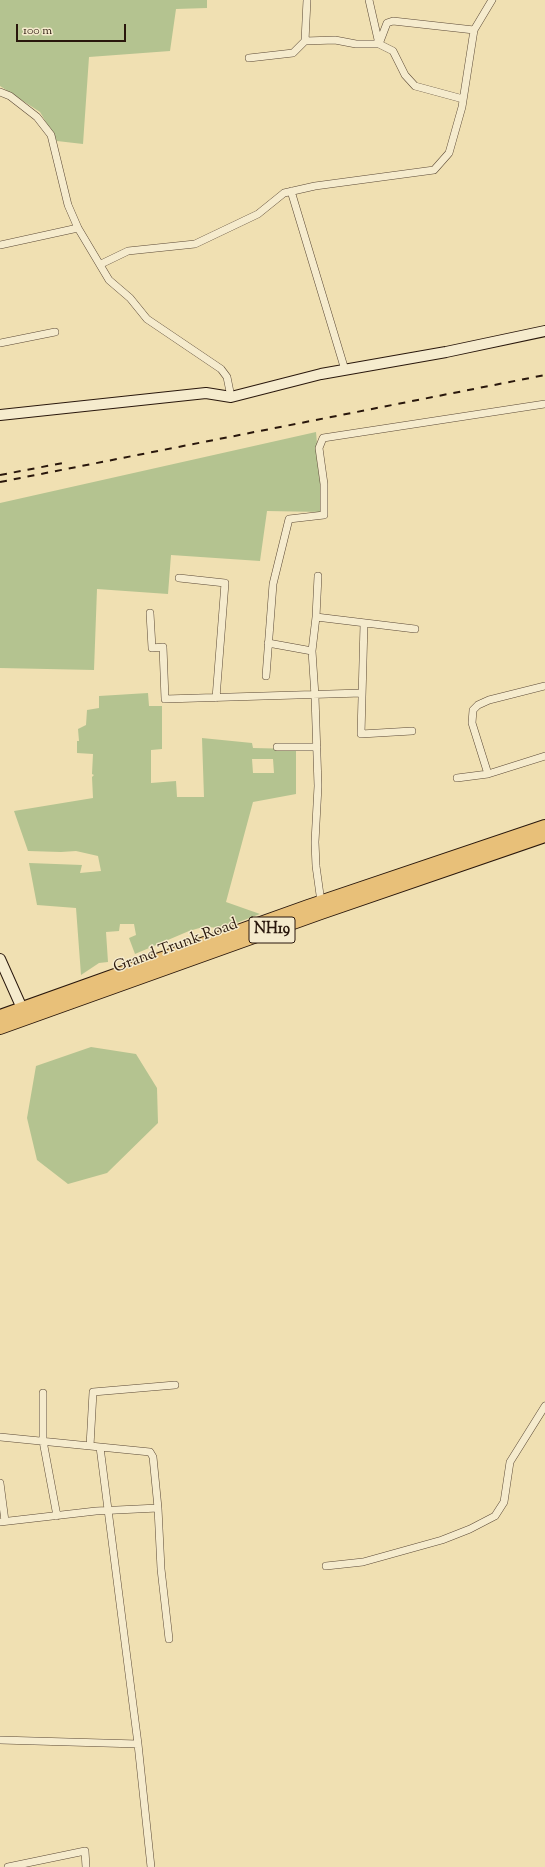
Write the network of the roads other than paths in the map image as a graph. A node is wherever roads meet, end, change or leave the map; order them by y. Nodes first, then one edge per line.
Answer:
1 (307, 0) edge
2 (369, 0) edge
3 (492, 0) edge
4 (474, 30) junction
5 (305, 41) junction
6 (380, 44) junction
7 (249, 58) dead end
8 (0, 92) edge
9 (463, 99) junction
10 (291, 191) junction
11 (78, 228) junction
12 (0, 245) edge
13 (101, 264) junction
14 (545, 331) edge
15 (55, 332) dead end
16 (0, 343) edge
17 (344, 370) junction
18 (231, 397) junction
19 (545, 404) edge
20 (0, 415) edge
21 (318, 576) dead end
22 (179, 578) dead end
23 (150, 614) dead end
24 (316, 617) junction
25 (364, 624) junction
26 (415, 629) dead end
27 (268, 643) junction
28 (312, 651) junction
29 (266, 676) dead end
30 (545, 686) edge
31 (362, 694) junction
32 (315, 696) junction
33 (216, 698) junction
34 (412, 731) dead end
35 (317, 746) junction
36 (277, 747) dead end
37 (545, 756) edge
38 (488, 774) junction
39 (457, 778) dead end
40 (545, 826) edge
41 (545, 836) edge
42 (321, 902) junction
43 (0, 959) edge
44 (24, 1014) junction
45 (0, 1016) edge
46 (0, 1028) edge
47 (175, 1385) dead end
48 (43, 1393) dead end
49 (545, 1406) edge
50 (0, 1437) edge
51 (43, 1441) junction
52 (90, 1446) junction
53 (100, 1447) junction
54 (0, 1483) edge
55 (158, 1508) junction
56 (108, 1511) junction
57 (57, 1516) junction
58 (2, 1522) edge
59 (326, 1566) dead end
60 (168, 1639) dead end
61 (0, 1740) edge
62 (138, 1744) junction
63 (8, 1867) edge
64 (86, 1867) edge
65 (151, 1867) edge

1 - 5 street
2 - 6 street
3 - 4 street
4 - 6 street
4 - 9 street
5 - 6 street
5 - 7 street
6 - 9 street
8 - 11 street
9 - 10 street
10 - 13 street
10 - 17 street
11 - 12 street
11 - 13 street
13 - 18 street
14 - 17 main road
15 - 16 street
17 - 18 main road
18 - 20 main road
19 - 27 street
21 - 24 street
22 - 33 street
23 - 33 street
24 - 25 street
24 - 28 street
25 - 26 street
25 - 31 street
27 - 28 street
27 - 29 street
28 - 32 street
30 - 38 street
31 - 32 street
31 - 34 street
32 - 33 street
32 - 35 street
35 - 36 street
35 - 42 street
37 - 38 street
38 - 39 street
40 - 42 highway, Grand Trunk Road / NH19
41 - 44 highway, Grand Trunk Road / NH19
42 - 44 highway, Grand Trunk Road / NH19
43 - 44 main road
44 - 45 highway, Grand Trunk Road / NH19
44 - 46 highway, Grand Trunk Road / NH19
47 - 52 street
48 - 51 street
49 - 59 street
50 - 51 street
51 - 52 street
51 - 57 street
52 - 53 street
53 - 55 street
53 - 56 street
54 - 58 street
55 - 56 street
55 - 60 street
56 - 57 street
56 - 62 street
57 - 58 street
61 - 62 street
62 - 65 street
63 - 64 street

